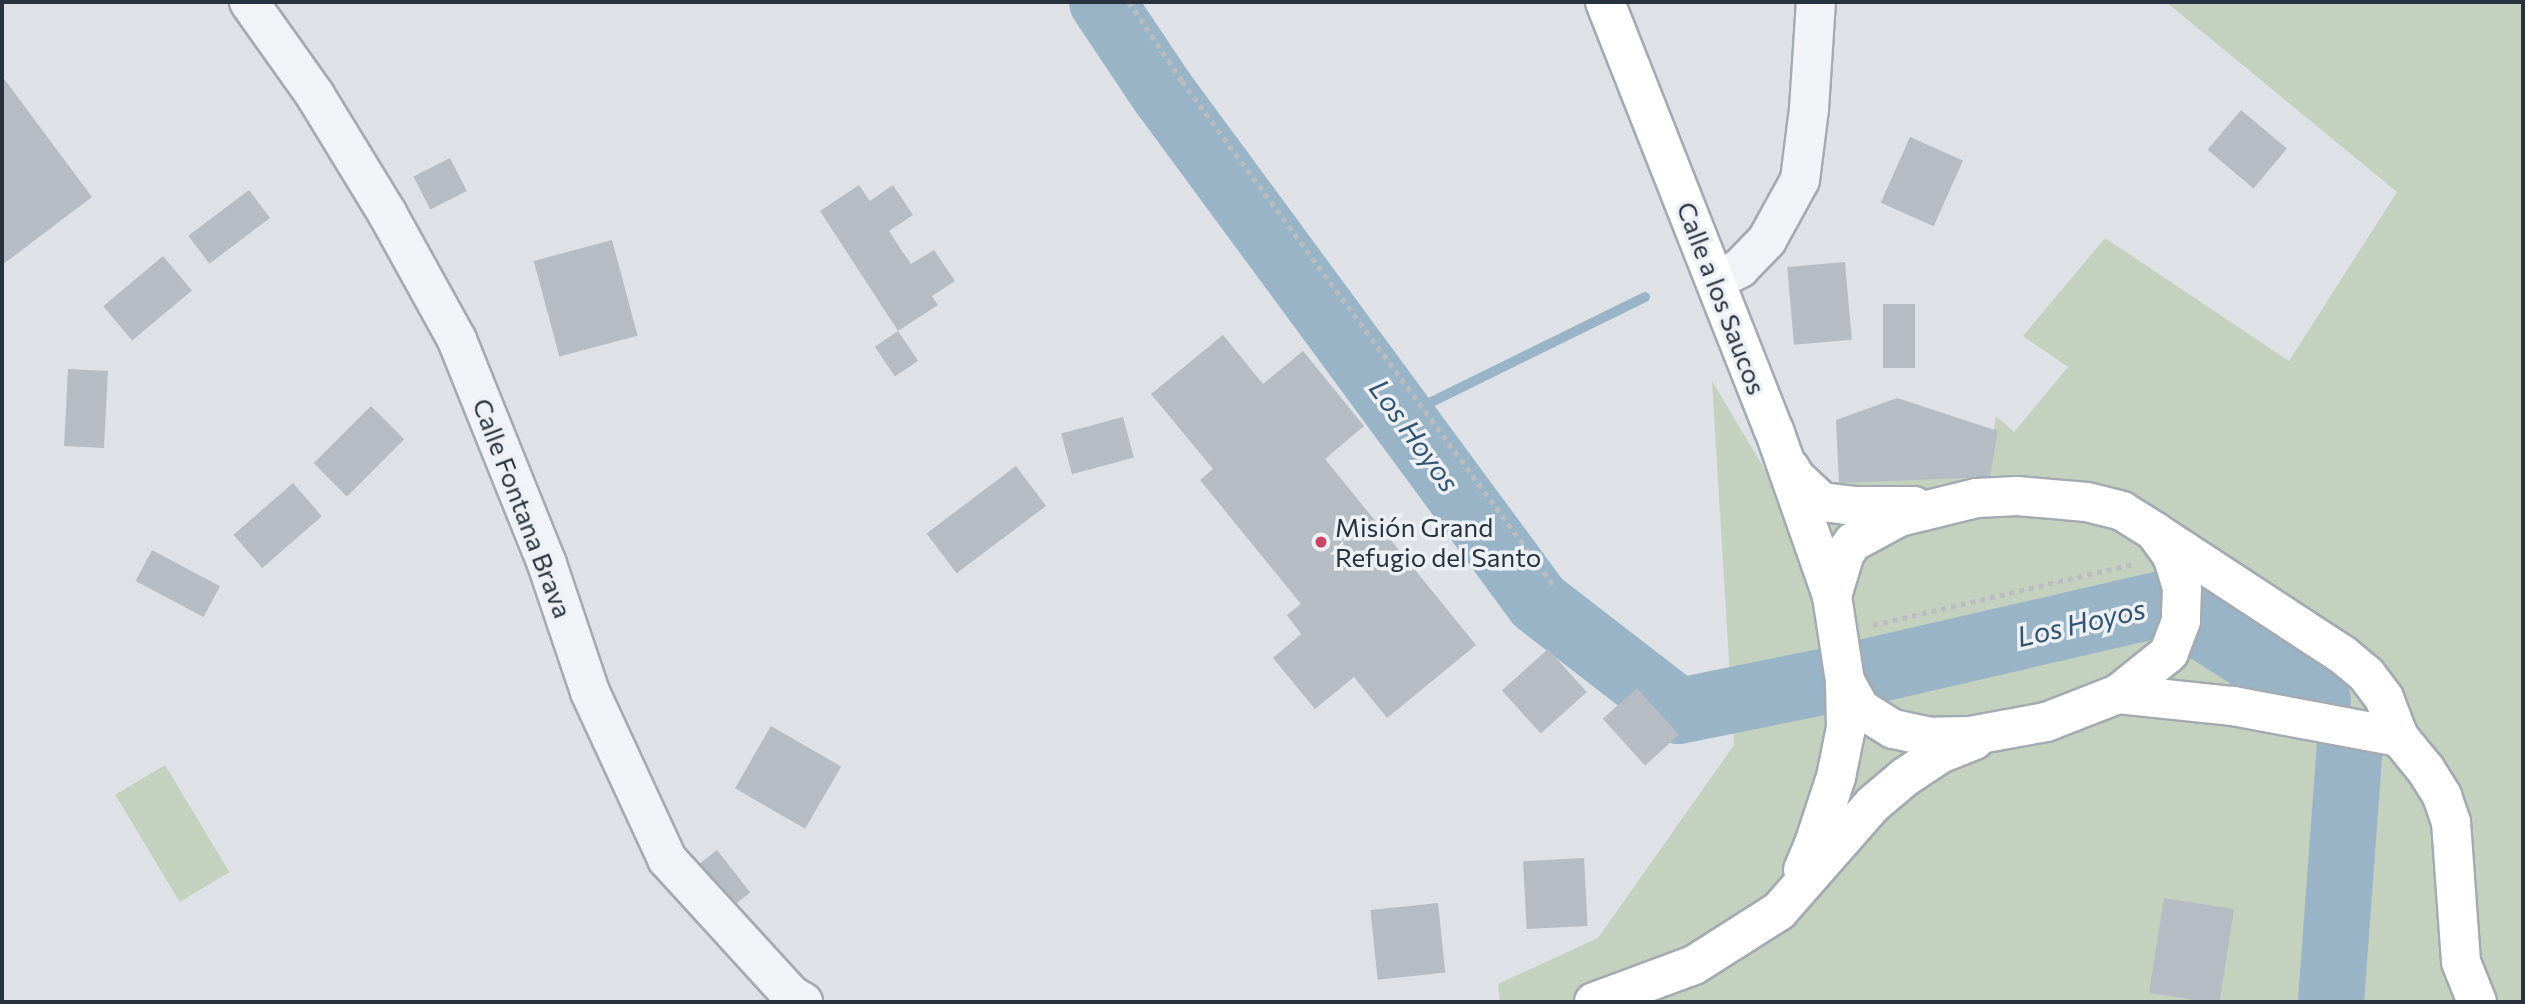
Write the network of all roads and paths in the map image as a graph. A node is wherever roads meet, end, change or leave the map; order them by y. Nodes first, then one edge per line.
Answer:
1 (249, 2) edge
2 (1129, 2) edge
3 (1605, 2) edge
4 (1816, 2) edge
5 (1715, 281) junction
6 (1784, 457) junction
7 (1937, 506) junction
8 (2163, 544) junction
9 (1554, 586) dead end
10 (1835, 615) junction
11 (1844, 681) junction
12 (2118, 694) junction
13 (1989, 733) junction
14 (2399, 737) junction
15 (1779, 911) junction
16 (803, 1002) edge
17 (1594, 1002) edge
18 (2477, 1002) edge

1 - 16 street, Calle Fontana Brava
2 - 9 path
3 - 5 main road, Calle a los Saucos
4 - 5 street
5 - 6 main road, Calle a los Saucos
6 - 7 main road
6 - 10 main road, Calle a los Saucos
7 - 8 main road
7 - 10 main road
8 - 10 path
8 - 12 main road
8 - 14 main road
10 - 11 main road
11 - 13 main road
11 - 15 main road
12 - 13 main road
12 - 14 main road
13 - 15 main road
14 - 18 main road
15 - 17 main road

